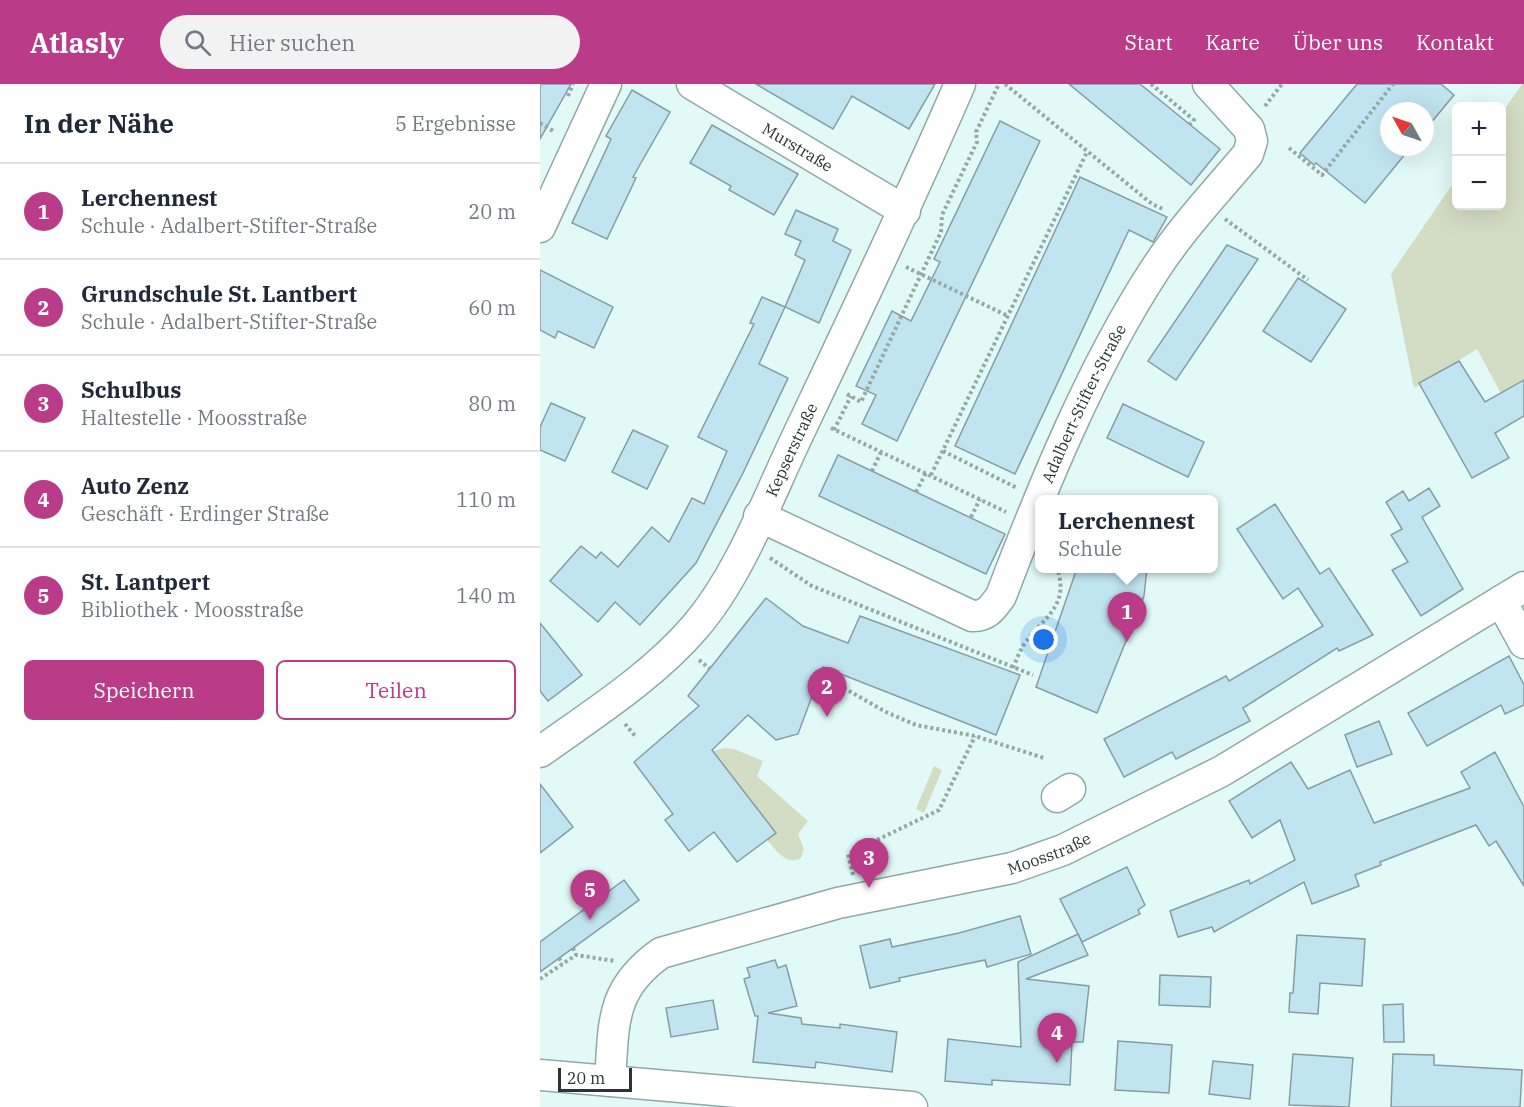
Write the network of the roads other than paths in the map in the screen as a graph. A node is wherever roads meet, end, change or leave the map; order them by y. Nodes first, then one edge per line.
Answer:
1 (606, 84) edge
2 (692, 84) edge
3 (960, 84) edge
4 (1208, 84) edge
5 (904, 210) junction
6 (540, 227) edge
7 (1042, 495) edge
8 (1034, 511) edge
9 (759, 516) junction
10 (1513, 594) edge
11 (1524, 643) edge
12 (540, 753) edge
13 (540, 1075) edge
14 (610, 1081) junction
15 (912, 1107) edge

1 - 6 street
2 - 5 street, Murstraße
3 - 5 street, Kepserstraße
4 - 7 street, Adalbert-Stifter-Straße
5 - 9 street, Kepserstraße
8 - 9 street, Adalbert-Stifter-Straße
9 - 12 street, Kepserstraße
10 - 11 street
10 - 14 street, Moosstraße
13 - 14 street
14 - 15 street

